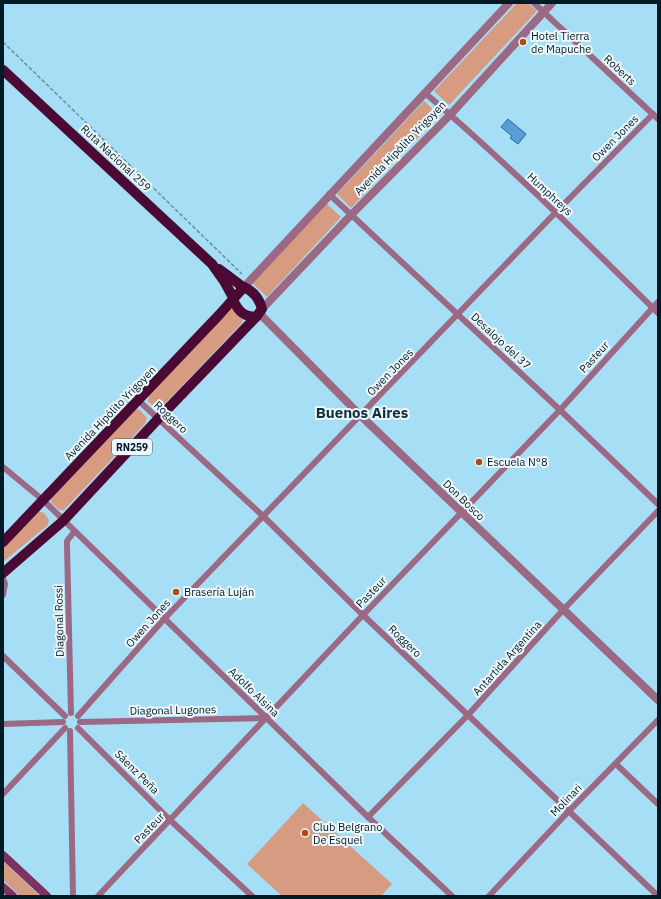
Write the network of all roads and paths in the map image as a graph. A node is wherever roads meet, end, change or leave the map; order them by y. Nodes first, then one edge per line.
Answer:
1 (509, 3) edge
2 (534, 3) edge
3 (552, 3) edge
4 (544, 12) junction
5 (3, 42) edge
6 (3, 70) edge
7 (424, 93) junction
8 (653, 114) junction
9 (450, 115) junction
10 (658, 119) edge
11 (329, 194) junction
12 (556, 212) junction
13 (351, 215) junction
14 (212, 264) junction
15 (245, 285) junction
16 (234, 300) junction
17 (658, 302) edge
18 (652, 307) junction
19 (259, 313) junction
20 (658, 313) edge
21 (458, 314) junction
22 (138, 400) junction
23 (560, 410) junction
24 (361, 416) junction
25 (158, 419) junction
26 (3, 467) edge
27 (42, 500) junction
28 (658, 504) edge
29 (658, 511) edge
30 (462, 513) junction
31 (263, 516) junction
32 (63, 521) junction
33 (74, 532) junction
34 (3, 542) edge
35 (3, 573) edge
36 (3, 578) edge
37 (3, 595) edge
38 (563, 610) junction
39 (363, 615) junction
40 (165, 618) junction
41 (3, 656) edge
42 (658, 700) edge
43 (468, 715) junction
44 (78, 716) junction
45 (266, 718) junction
46 (658, 720) edge
47 (67, 722) junction
48 (3, 724) edge
49 (79, 725) junction
50 (616, 764) junction
51 (3, 794) edge
52 (658, 804) edge
53 (568, 812) junction
54 (368, 817) junction
55 (170, 820) junction
56 (3, 855) edge
57 (3, 887) edge
58 (13, 896) edge
59 (47, 896) edge
60 (73, 896) edge
61 (98, 896) edge
62 (252, 896) edge
63 (452, 896) edge
64 (489, 896) edge
65 (658, 896) edge

1 - 7 street, Avenida Hipólito Yrigoyen
2 - 4 street, Roberts
3 - 4 street, Avenida Hipólito Yrigoyen
4 - 8 street, Roberts
4 - 9 street, Avenida Hipólito Yrigoyen
5 - 15 path
6 - 14 highway, Ruta Nacional 259
7 - 9 street, Humphreys
7 - 11 street, Avenida Hipólito Yrigoyen
8 - 10 street, Roberts
8 - 12 street, Owen Jones
9 - 12 street, Humphreys
9 - 13 street, Avenida Hipólito Yrigoyen
11 - 13 street, Desalojo del 37
11 - 15 street, Avenida Hipólito Yrigoyen
12 - 18 street, Humphreys
12 - 21 street, Owen Jones
13 - 19 street, Avenida Hipólito Yrigoyen
13 - 21 street, Desalojo del 37
14 - 15 highway, Ruta Nacional 259
14 - 16 highway, Ruta Nacional 259
15 - 16 highway, RN259
15 - 19 highway, Ruta Nacional 259
16 - 19 highway, Ruta Nacional 259
16 - 22 highway, Avenida Hipólito Yrigoyen / RN259
17 - 18 street, Pasteur
18 - 20 street, Humphreys
18 - 23 street, Pasteur
19 - 24 street, Don Bosco
19 - 25 highway, Avenida Hipólito Yrigoyen / RN259
21 - 23 street, Desalojo del 37
21 - 24 street, Owen Jones
22 - 25 street, Roggero
22 - 27 highway, Avenida Hipólito Yrigoyen / RN259
23 - 28 street, Desalojo del 37
23 - 30 street, Pasteur
24 - 30 street, Don Bosco
24 - 31 street, Owen Jones
25 - 31 street, Roggero
25 - 32 highway, Avenida Hipólito Yrigoyen / RN259
26 - 27 street, Adolfo Alsina
27 - 32 street, Adolfo Alsina
27 - 34 highway, Avenida Hipólito Yrigoyen / RN259
29 - 38 street, Antartida Argentina
30 - 38 street, Don Bosco
30 - 39 street, Pasteur
31 - 39 street, Roggero
31 - 40 street, Owen Jones
32 - 33 street, Adolfo Alsina
32 - 35 highway, Avenida Hipólito Yrigoyen / RN259
33 - 40 street, Adolfo Alsina
33 - 47 street, Diagonal Rossi
36 - 37 street
38 - 42 street, Don Bosco
38 - 43 street, Antartida Argentina
39 - 43 street, Roggero
39 - 45 street, Pasteur
40 - 44 street, Owen Jones
40 - 45 street, Adolfo Alsina
41 - 47 street
43 - 53 street, Roggero
43 - 54 street, Antartida Argentina
44 - 47 street
44 - 49 street
45 - 49 street, Diagonal Lugones
45 - 54 street, Adolfo Alsina
45 - 55 street, Pasteur
46 - 50 street, Molinari
47 - 48 street
47 - 49 street, Diagonal Lugones
47 - 51 street
47 - 60 street, Diagonal Rossi
49 - 55 street, Sáenz Peña
50 - 52 street
50 - 53 street, Molinari
53 - 64 street, Molinari
53 - 65 street, Roggero
54 - 63 street, Adolfo Alsina
55 - 61 street, Pasteur
55 - 62 street, Sáenz Peña
56 - 59 main road
57 - 58 main road

